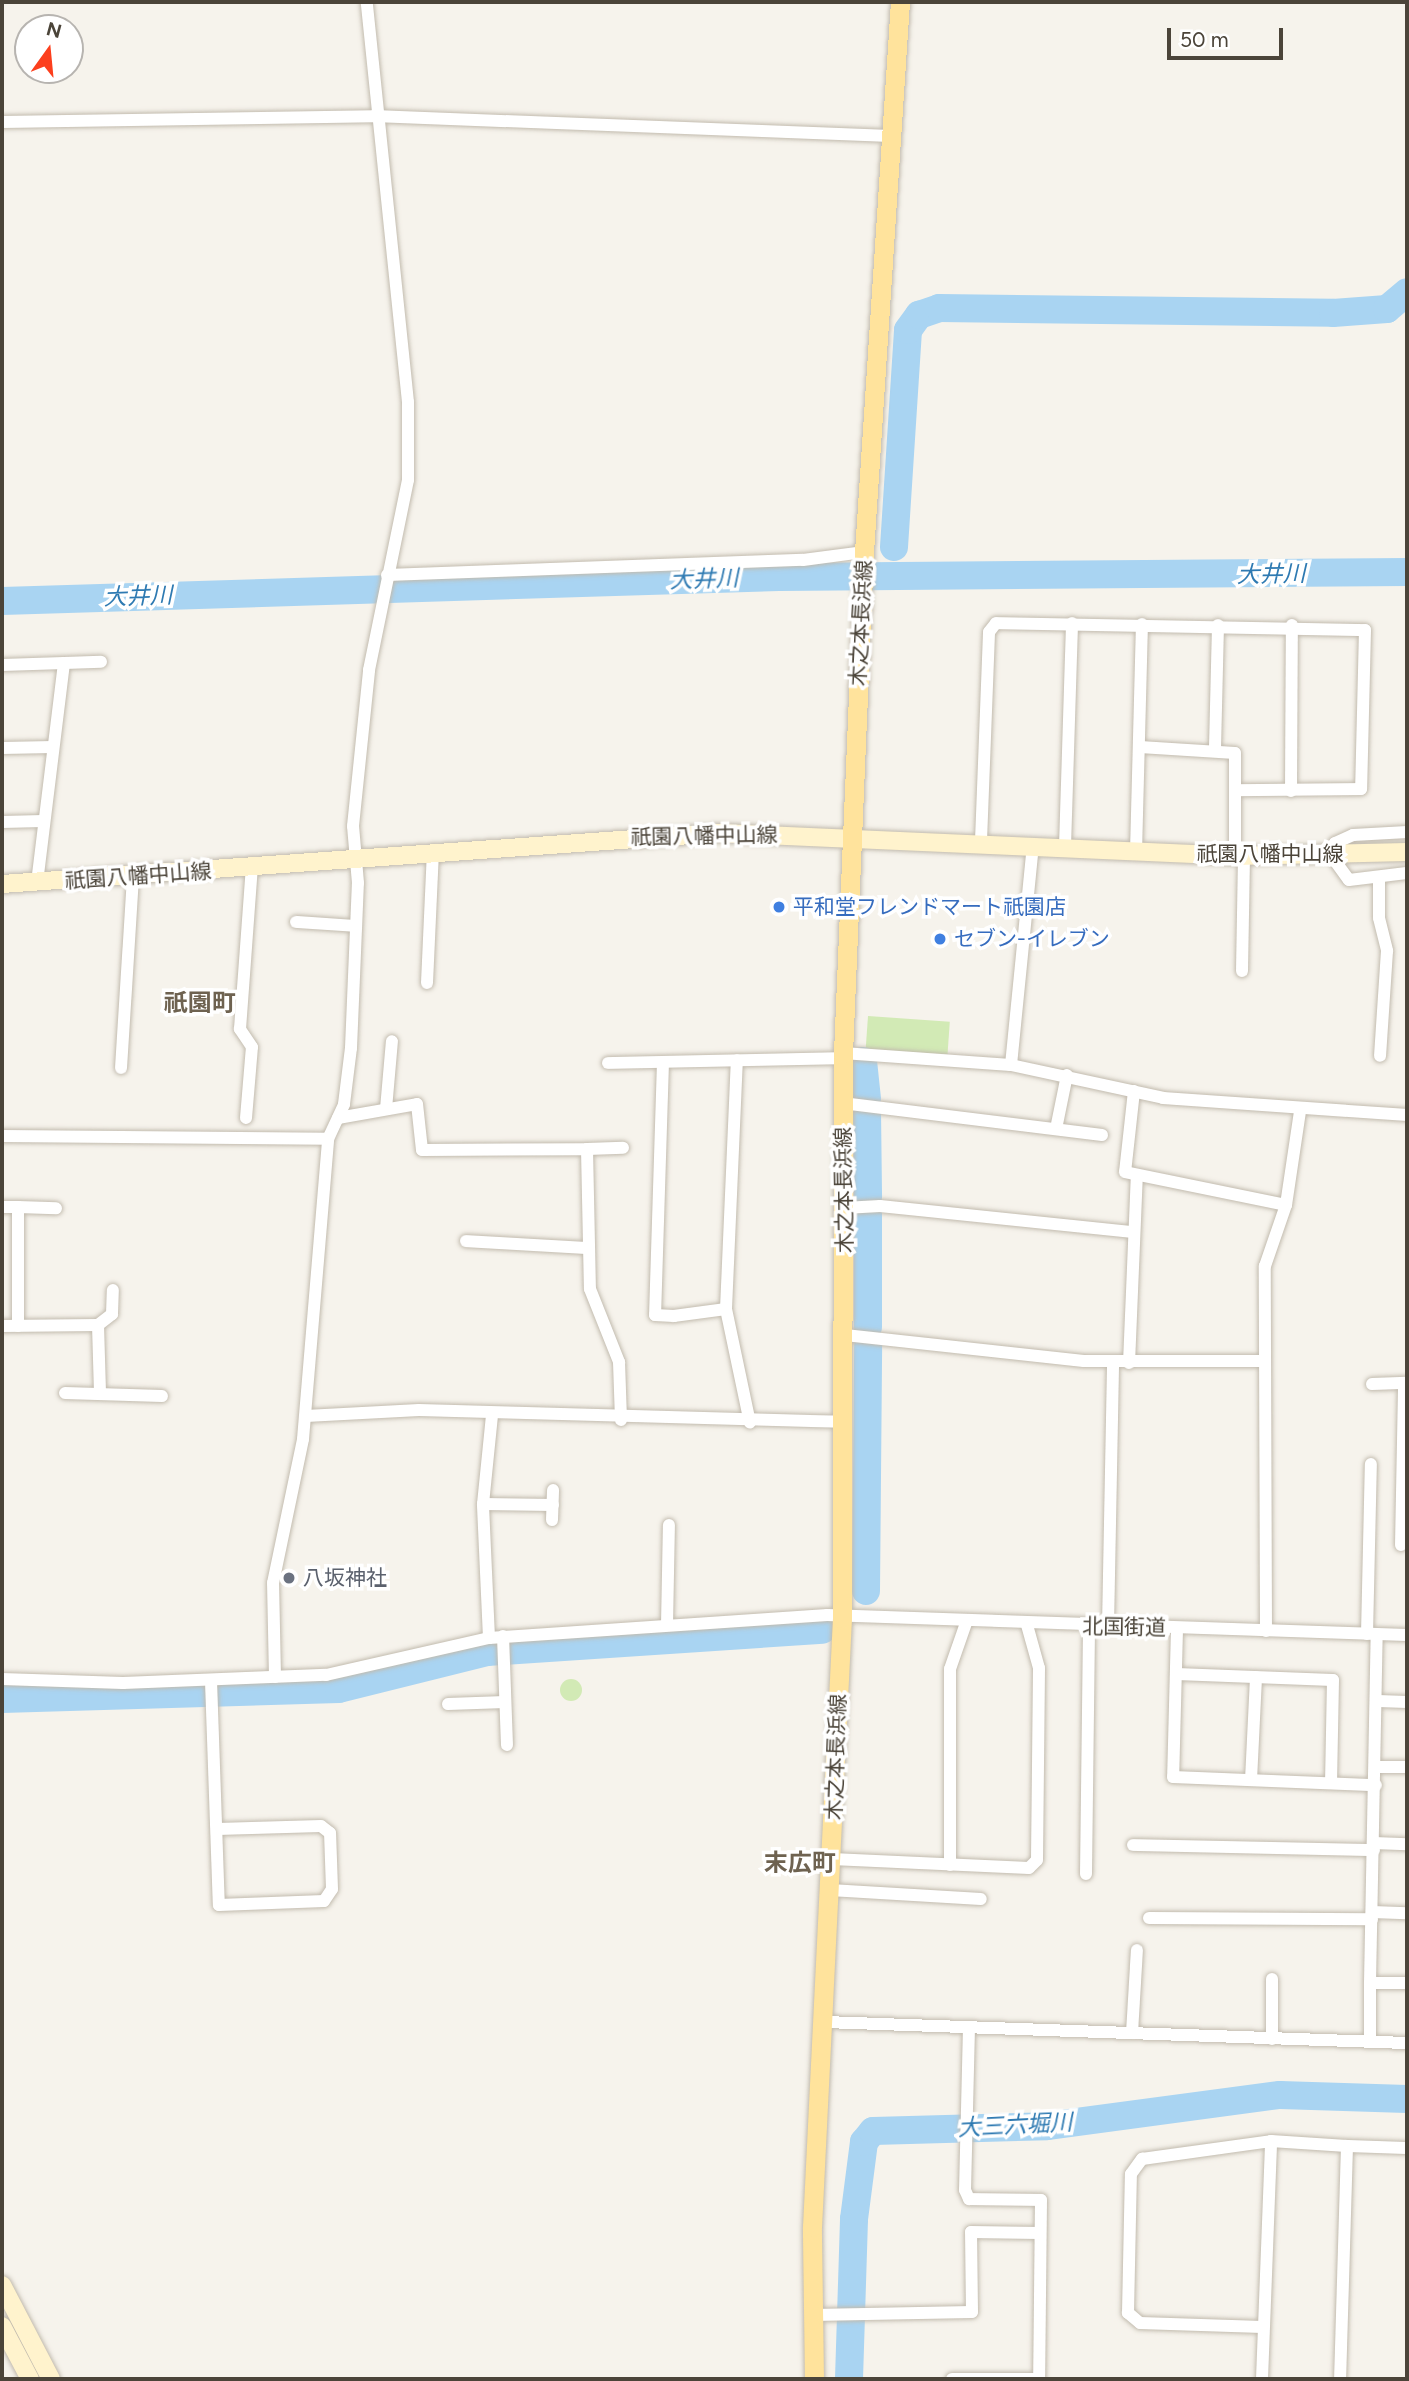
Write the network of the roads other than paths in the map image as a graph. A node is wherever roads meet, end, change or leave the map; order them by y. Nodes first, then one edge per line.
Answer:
1 (367, 2) edge
2 (900, 2) edge
3 (374, 116) junction
4 (2, 122) edge
5 (891, 136) junction
6 (864, 555) junction
7 (386, 577) junction
8 (1072, 623) junction
9 (1142, 624) junction
10 (1218, 625) junction
11 (1292, 625) junction
12 (101, 662) dead end
13 (64, 663) junction
14 (2, 665) edge
15 (53, 747) junction
16 (1140, 747) junction
17 (2, 748) edge
18 (1215, 748) junction
19 (1238, 790) junction
20 (1291, 790) junction
21 (43, 821) junction
22 (2, 822) edge
23 (1407, 832) edge
24 (851, 836) junction
25 (981, 841) junction
26 (1033, 845) junction
27 (1065, 846) junction
28 (1136, 852) junction
29 (1407, 852) edge
30 (433, 853) junction
31 (1330, 854) junction
32 (1240, 856) junction
33 (358, 859) junction
34 (252, 867) junction
35 (1407, 873) edge
36 (133, 877) junction
37 (1379, 878) junction
38 (37, 883) junction
39 (2, 884) edge
40 (296, 922) dead end
41 (356, 926) junction
42 (1242, 971) dead end
43 (427, 983) dead end
44 (392, 1041) dead end
45 (843, 1056) junction
46 (1380, 1056) dead end
47 (737, 1060) junction
48 (663, 1062) junction
49 (608, 1063) dead end
50 (1011, 1065) junction
51 (121, 1068) dead end
52 (1067, 1076) junction
53 (1134, 1091) junction
54 (842, 1103) junction
55 (386, 1109) junction
56 (1300, 1111) junction
57 (1407, 1115) edge
58 (246, 1118) dead end
59 (338, 1118) junction
60 (1056, 1129) junction
61 (1102, 1135) dead end
62 (2, 1136) edge
63 (328, 1139) junction
64 (623, 1147) dead end
65 (587, 1149) junction
66 (1137, 1175) junction
67 (1286, 1205) junction
68 (2, 1208) edge
69 (18, 1208) junction
70 (56, 1208) dead end
71 (844, 1208) junction
72 (1131, 1232) junction
73 (466, 1241) dead end
74 (589, 1248) junction
75 (113, 1290) dead end
76 (726, 1309) junction
77 (99, 1325) junction
78 (2, 1326) edge
79 (18, 1326) junction
80 (845, 1335) junction
81 (1265, 1361) junction
82 (1113, 1362) junction
83 (1129, 1363) junction
84 (1406, 1383) edge
85 (1372, 1384) dead end
86 (100, 1392) junction
87 (65, 1393) dead end
88 (162, 1396) dead end
89 (306, 1416) junction
90 (492, 1416) junction
91 (621, 1420) junction
92 (844, 1422) junction
93 (750, 1423) junction
94 (1371, 1464) dead end
95 (553, 1490) dead end
96 (483, 1504) junction
97 (553, 1505) junction
98 (552, 1520) dead end
99 (669, 1525) dead end
100 (1401, 1545) dead end
101 (842, 1618) junction
102 (966, 1623) junction
103 (667, 1625) junction
104 (1027, 1625) junction
105 (1089, 1626) junction
106 (1108, 1627) junction
107 (1177, 1629) junction
108 (1266, 1631) junction
109 (1372, 1634) junction
110 (1407, 1635) edge
111 (489, 1637) junction
112 (503, 1639) junction
113 (1176, 1674) junction
114 (275, 1677) junction
115 (1256, 1677) junction
116 (2, 1679) edge
117 (211, 1684) junction
118 (505, 1702) junction
119 (1378, 1702) junction
120 (1407, 1702) edge
121 (448, 1704) dead end
122 (507, 1745) dead end
123 (1377, 1767) junction
124 (1407, 1767) edge
125 (1251, 1780) junction
126 (1331, 1783) junction
127 (1376, 1785) junction
128 (216, 1829) junction
129 (1407, 1844) edge
130 (1133, 1845) dead end
131 (1374, 1846) junction
132 (832, 1858) junction
133 (950, 1865) junction
134 (1086, 1874) dead end
135 (830, 1891) junction
136 (981, 1899) dead end
137 (1407, 1913) edge
138 (1372, 1916) junction
139 (1149, 1918) dead end
140 (1138, 1950) dead end
141 (1272, 1979) dead end
142 (1370, 1983) junction
143 (1407, 1983) edge
144 (825, 2022) junction
145 (969, 2027) junction
146 (1132, 2033) junction
147 (1272, 2039) junction
148 (1370, 2042) junction
149 (1407, 2043) edge
150 (1271, 2141) junction
151 (1347, 2146) junction
152 (1407, 2148) edge
153 (1040, 2234) junction
154 (2, 2285) edge
155 (813, 2315) junction
156 (2, 2326) edge
157 (1262, 2327) junction
158 (30, 2379) edge
159 (51, 2379) edge
160 (814, 2379) edge
161 (952, 2379) edge
162 (1038, 2379) edge
163 (1262, 2379) edge
164 (1340, 2379) edge

1 - 3 street
2 - 5 main road, 木之本長浜線
3 - 4 street
3 - 5 street
3 - 7 street
5 - 6 main road, 木之本長浜線
6 - 7 street
6 - 24 main road, 木之本長浜線
7 - 33 street
8 - 9 street
8 - 25 street
8 - 27 street
9 - 10 street
9 - 16 street
10 - 11 street
10 - 18 street
11 - 20 street
11 - 20 street
12 - 13 street
13 - 14 street
13 - 15 street
15 - 17 street
15 - 21 street
16 - 18 street
16 - 28 street
18 - 19 street
19 - 20 street
19 - 32 street
21 - 22 street
21 - 38 street
23 - 31 street
24 - 25 main road, 祇園八幡中山線
24 - 30 main road, 祇園八幡中山線
24 - 45 main road, 木之本長浜線
25 - 26 main road, 祇園八幡中山線
26 - 27 main road, 祇園八幡中山線
26 - 50 street
27 - 28 main road, 祇園八幡中山線
28 - 32 main road, 祇園八幡中山線
29 - 31 main road, 祇園八幡中山線
30 - 33 main road, 祇園八幡中山線
30 - 43 street
31 - 32 main road, 祇園八幡中山線
31 - 37 street
32 - 42 street
33 - 34 main road, 祇園八幡中山線
33 - 41 street
34 - 36 main road, 祇園八幡中山線
34 - 58 street
35 - 37 street
36 - 38 main road, 祇園八幡中山線
36 - 51 street
37 - 46 street
38 - 39 main road, 祇園八幡中山線
40 - 41 street
41 - 59 street
44 - 55 street
45 - 47 street
45 - 50 street
45 - 54 main road, 木之本長浜線
47 - 48 street
47 - 76 street
48 - 49 street
48 - 76 street
50 - 52 street
52 - 53 street
52 - 60 street
53 - 56 street
53 - 66 street
54 - 60 street
54 - 71 main road, 木之本長浜線
55 - 59 street
55 - 65 street
56 - 57 street
56 - 67 street
59 - 63 street
60 - 61 street
62 - 63 street
63 - 89 street
64 - 65 street
65 - 74 street
66 - 67 street
66 - 72 street
67 - 81 street
68 - 69 street
69 - 70 street
69 - 79 street
71 - 72 street
71 - 80 main road, 木之本長浜線
72 - 83 street
73 - 74 street
74 - 91 street
75 - 77 street
76 - 93 street
77 - 79 street
77 - 86 street
78 - 79 street
80 - 82 street
80 - 92 main road, 木之本長浜線
81 - 83 street
81 - 108 street
82 - 83 street
82 - 106 street
84 - 85 street
84 - 100 street
86 - 87 street
86 - 88 street
89 - 90 street
89 - 114 street
90 - 91 street
90 - 96 street
91 - 93 street
92 - 93 street
92 - 101 main road, 木之本長浜線
94 - 109 street
95 - 97 street
96 - 97 street
96 - 111 street
97 - 98 street
99 - 103 street
101 - 102 street, 北国街道
101 - 103 street, 北国街道
101 - 132 main road, 木之本長浜線
102 - 104 street, 北国街道
102 - 133 street
103 - 112 street, 北国街道
104 - 105 street, 北国街道
104 - 133 street
105 - 106 street, 北国街道
105 - 134 street
106 - 107 street, 北国街道
107 - 108 street, 北国街道
107 - 113 street
108 - 109 street, 北国街道
109 - 110 street, 北国街道
109 - 119 street
111 - 112 street, 北国街道
111 - 114 street, 北国街道
112 - 118 street
113 - 115 street
113 - 125 street
114 - 117 street, 北国街道
115 - 125 street
115 - 126 street
116 - 117 street, 北国街道
117 - 128 street
118 - 121 street
118 - 122 street
119 - 120 street
119 - 123 street
123 - 124 street
123 - 127 street
125 - 126 street
126 - 127 street
127 - 131 street
128 - 128 street
129 - 131 street
130 - 131 street
131 - 138 street
132 - 133 street
132 - 135 main road, 木之本長浜線
135 - 136 street
135 - 144 main road, 木之本長浜線
137 - 138 street
138 - 139 street
138 - 142 street
140 - 146 street
141 - 147 street
142 - 143 street
142 - 148 street
144 - 145 street
144 - 155 main road, 木之本長浜線
145 - 146 street
145 - 153 street
146 - 147 street
147 - 148 street
148 - 149 street
150 - 151 street
150 - 157 street
150 - 157 street
151 - 152 street
151 - 164 street
153 - 155 street
153 - 162 street
154 - 159 main road
155 - 160 main road, 木之本長浜線
156 - 158 main road
157 - 163 street
161 - 162 street

